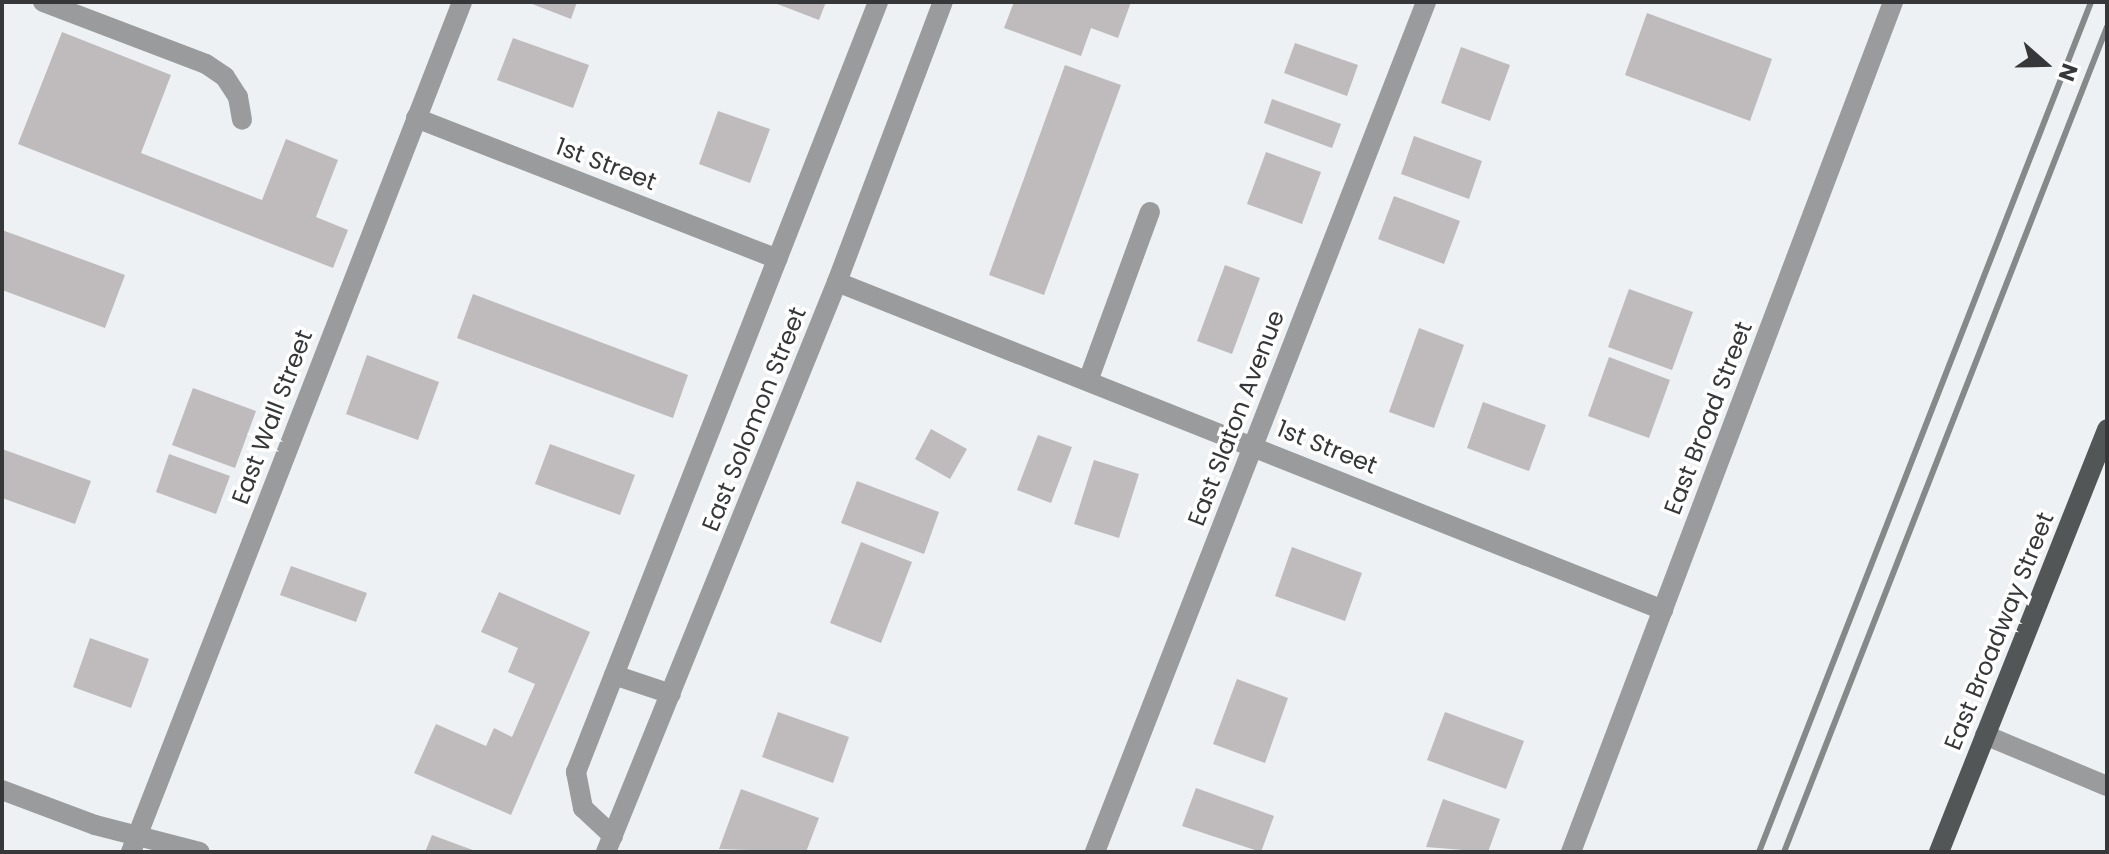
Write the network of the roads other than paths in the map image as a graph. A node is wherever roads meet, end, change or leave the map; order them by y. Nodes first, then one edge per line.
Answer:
1 (43, 2) edge
2 (462, 2) edge
3 (878, 2) edge
4 (943, 2) edge
5 (1426, 2) edge
6 (1893, 2) edge
7 (416, 118) junction
8 (242, 120) dead end
9 (1150, 212) dead end
10 (778, 259) junction
11 (837, 282) junction
12 (1088, 381) junction
13 (2107, 429) edge
14 (1254, 445) junction
15 (1663, 610) junction
16 (614, 675) junction
17 (671, 694) junction
18 (1985, 735) junction
19 (2107, 786) edge
20 (2, 790) edge
21 (134, 844) edge
22 (610, 844) edge
23 (200, 852) edge
24 (1095, 852) edge
25 (1571, 852) edge
26 (1939, 852) edge

1 - 8 street
2 - 7 street, East Wall Street
3 - 10 street
4 - 11 street, East Solomon Street
5 - 14 street, East Slaton Avenue
6 - 15 street, East Broad Street
7 - 10 street, 1st Street
7 - 21 street, East Wall Street
9 - 12 street
10 - 16 street
11 - 12 street, 1st Street
11 - 17 street, East Solomon Street
12 - 14 street, 1st Street
13 - 18 main road, East Broadway Street
14 - 15 street, 1st Street
14 - 24 street, East Slaton Avenue
15 - 25 street, East Broad Street
16 - 17 street
16 - 22 street
17 - 22 street, East Solomon Street
18 - 19 street
18 - 26 main road, East Broadway Street
20 - 21 street
21 - 23 street

